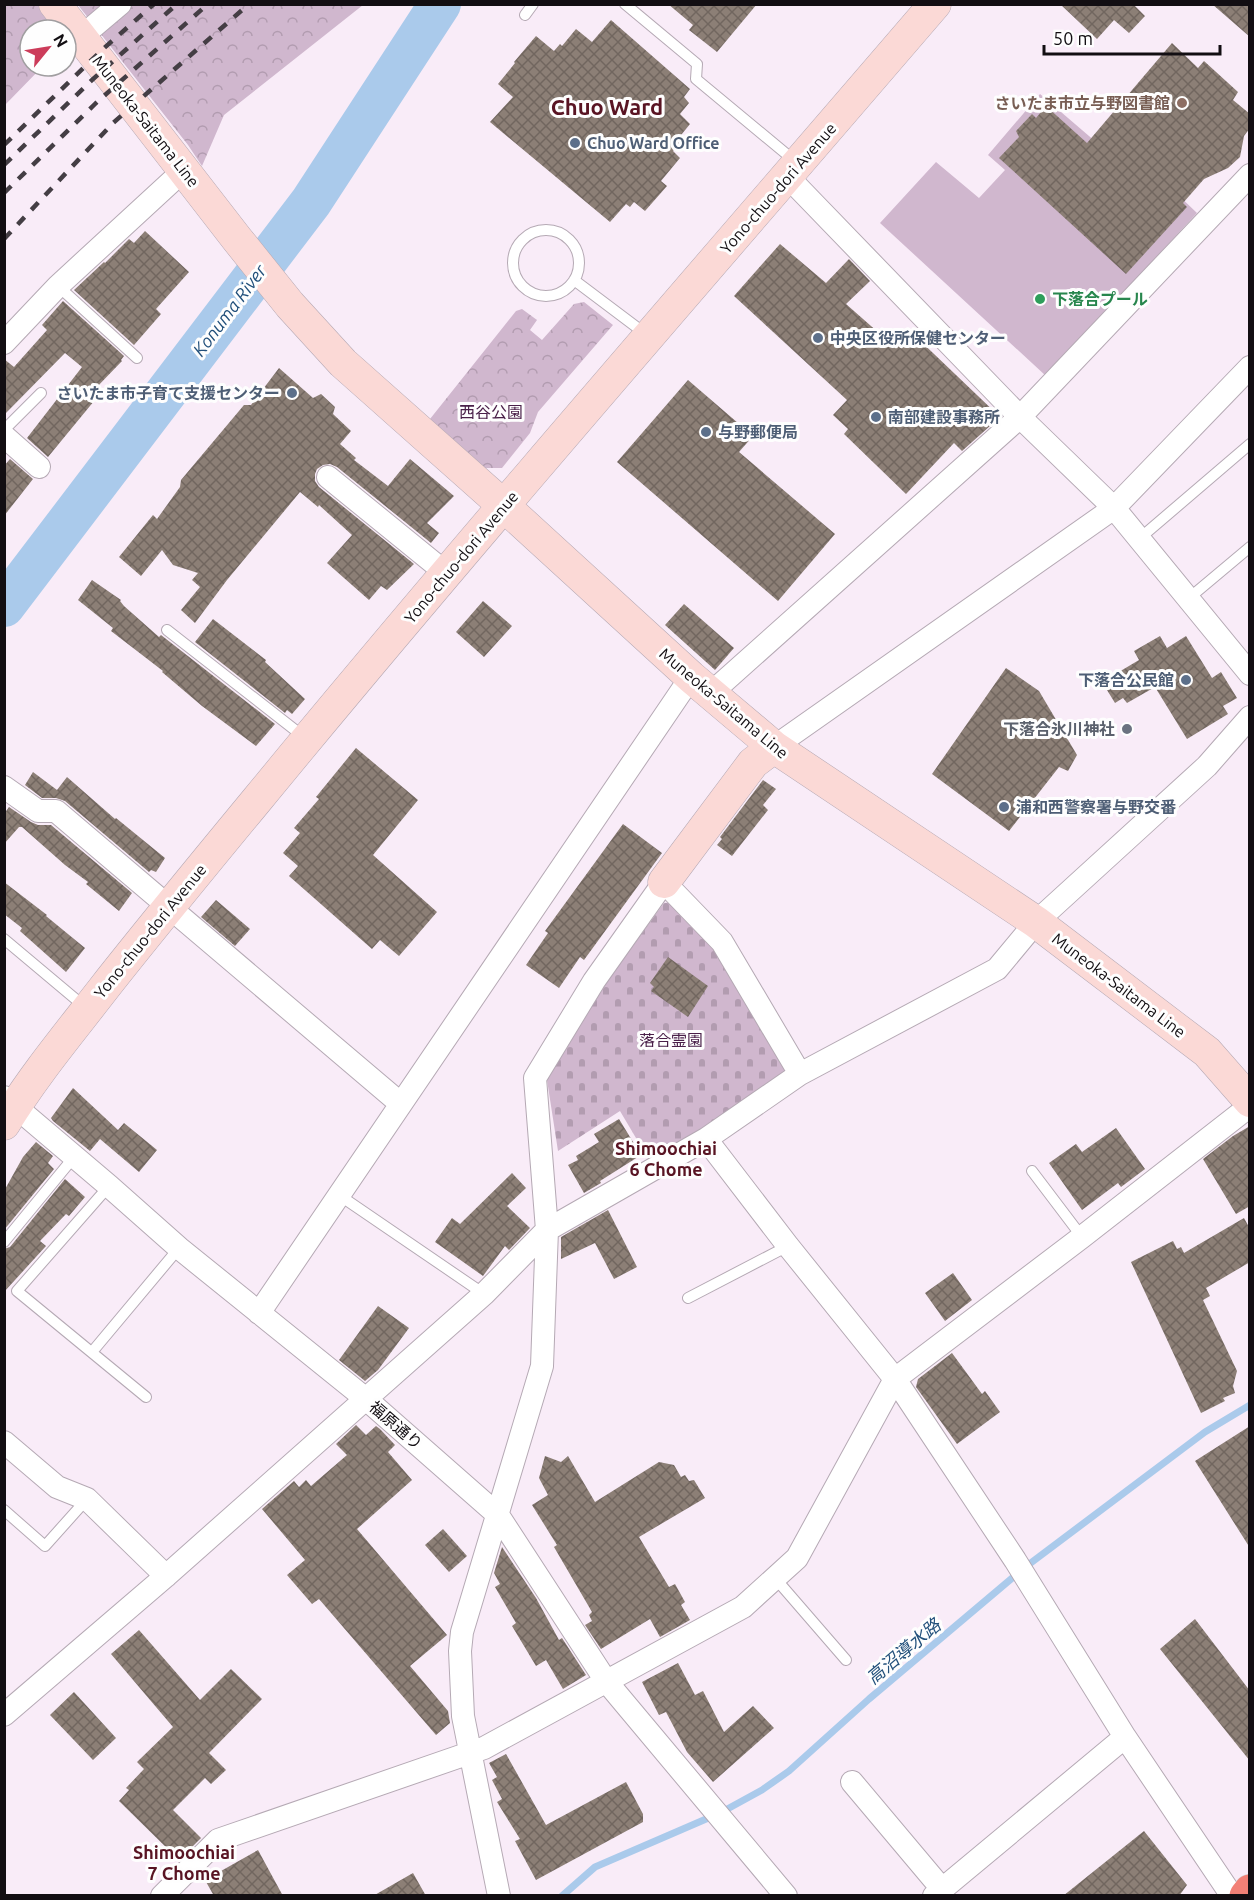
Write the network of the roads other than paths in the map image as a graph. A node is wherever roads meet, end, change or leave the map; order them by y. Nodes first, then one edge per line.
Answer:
1 (55, 4) edge
2 (120, 4) edge
3 (533, 4) edge
4 (625, 4) edge
5 (936, 4) edge
6 (525, 15) dead end
7 (81, 37) junction
8 (184, 170) junction
9 (793, 170) junction
10 (1250, 175) edge
11 (574, 280) junction
12 (58, 286) junction
13 (650, 337) junction
14 (4, 343) edge
15 (137, 358) dead end
16 (1250, 367) edge
17 (41, 393) dead end
18 (1020, 417) junction
19 (4, 430) edge
20 (4, 436) edge
21 (1250, 444) edge
22 (39, 467) dead end
23 (328, 477) dead end
24 (504, 506) junction
25 (1114, 508) junction
26 (1139, 539) junction
27 (1250, 547) edge
28 (446, 573) junction
29 (1188, 599) junction
30 (167, 630) dead end
31 (1250, 674) edge
32 (701, 685) junction
33 (1250, 717) edge
34 (308, 739) junction
35 (774, 747) junction
36 (4, 787) edge
37 (664, 882) junction
38 (169, 906) junction
39 (1036, 922) junction
40 (4, 939) edge
41 (88, 1009) junction
42 (800, 1074) junction
43 (1250, 1101) edge
44 (401, 1104) junction
45 (1250, 1106) edge
46 (8, 1109) edge
47 (706, 1139) junction
48 (74, 1157) junction
49 (1032, 1171) dead end
50 (109, 1186) junction
51 (339, 1195) junction
52 (547, 1230) junction
53 (1082, 1237) junction
54 (4, 1242) edge
55 (788, 1246) junction
56 (179, 1248) junction
57 (484, 1294) junction
58 (688, 1298) dead end
59 (259, 1312) junction
60 (92, 1352) junction
61 (895, 1379) junction
62 (146, 1397) dead end
63 (366, 1399) junction
64 (4, 1442) edge
65 (87, 1499) junction
66 (4, 1510) edge
67 (498, 1515) junction
68 (166, 1576) junction
69 (775, 1578) junction
70 (846, 1660) dead end
71 (606, 1681) junction
72 (4, 1715) edge
73 (1125, 1737) junction
74 (470, 1753) junction
75 (852, 1782) dead end
76 (1250, 1891) edge
77 (938, 1892) edge
78 (162, 1896) edge
79 (499, 1896) edge
80 (786, 1896) edge
81 (1232, 1896) edge
82 (1246, 1896) edge

1 - 7 main road, Muneoka-Saitama Line
2 - 7 street
3 - 6 lane
4 - 9 lane
5 - 9 main road, Yono-chuo-dori Avenue
7 - 8 main road, Muneoka-Saitama Line
8 - 12 street
8 - 24 main road, Muneoka-Saitama Line
9 - 13 main road, Yono-chuo-dori Avenue
9 - 18 street
10 - 18 street
11 - 11 lane
11 - 13 lane
12 - 14 street
12 - 15 lane
13 - 24 main road, Yono-chuo-dori Avenue
16 - 25 street
17 - 19 lane
18 - 25 street
18 - 32 street
20 - 22 street
21 - 26 lane
23 - 28 street
24 - 28 main road, Yono-chuo-dori Avenue
24 - 32 main road, Muneoka-Saitama Line
25 - 26 street
25 - 35 street
26 - 29 street
27 - 29 lane
28 - 34 main road, Yono-chuo-dori Avenue
29 - 31 street
30 - 34 lane
32 - 35 main road, Muneoka-Saitama Line
32 - 44 street
33 - 39 street
34 - 38 main road, Yono-chuo-dori Avenue
35 - 37 main road
35 - 39 main road, Muneoka-Saitama Line
36 - 38 street
37 - 42 street
37 - 52 street
38 - 41 main road, Yono-chuo-dori Avenue
38 - 44 street
39 - 42 street
39 - 43 main road, Muneoka-Saitama Line
40 - 41 lane
41 - 46 main road, Yono-chuo-dori Avenue
42 - 47 street
44 - 51 street
45 - 53 street
46 - 48 street, 福原通り
47 - 52 street
47 - 55 street
48 - 50 street, 福原通り
48 - 54 lane
49 - 53 lane
50 - 56 street, 福原通り
50 - 60 lane
51 - 57 lane
51 - 59 street
52 - 57 street
52 - 67 street
53 - 61 street
55 - 58 lane
55 - 61 street
56 - 59 street, 福原通り
56 - 60 lane
57 - 63 street
59 - 63 street, 福原通り
60 - 62 lane
61 - 69 street
61 - 73 street
63 - 67 street, 福原通り
63 - 68 street
64 - 65 street
65 - 66 lane
65 - 68 street
67 - 71 street, 福原通り
67 - 74 street
68 - 72 street
69 - 70 lane
69 - 71 street
71 - 74 street
71 - 80 street, 福原通り
73 - 77 street
73 - 81 street
74 - 78 street
74 - 79 street
75 - 77 street
76 - 82 highway

